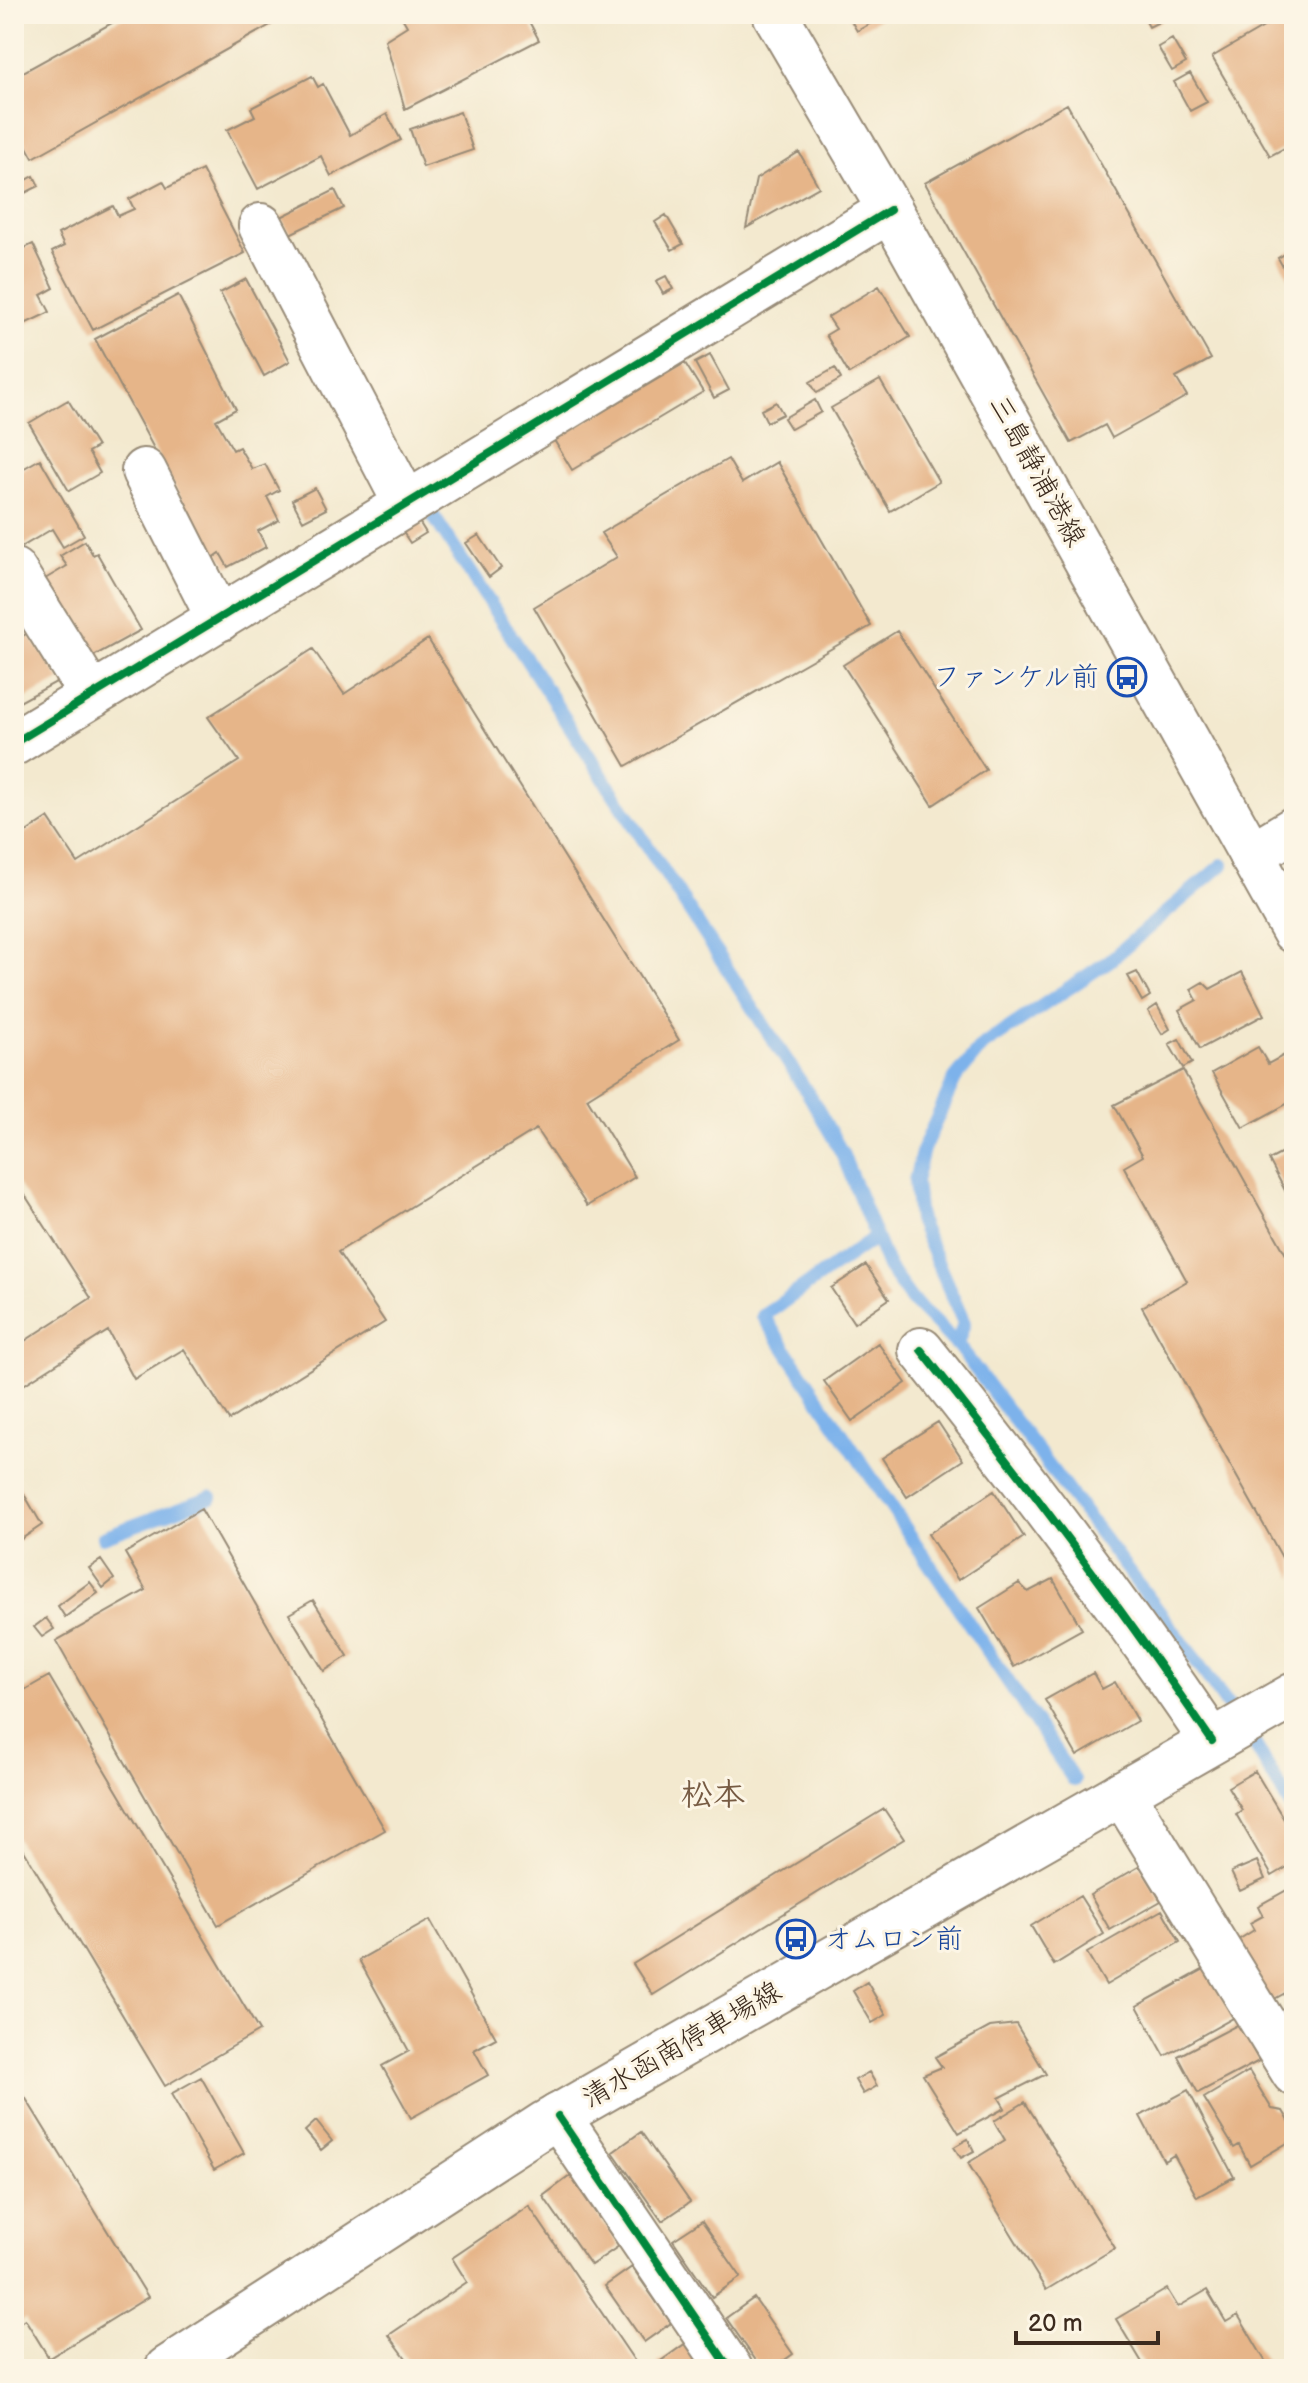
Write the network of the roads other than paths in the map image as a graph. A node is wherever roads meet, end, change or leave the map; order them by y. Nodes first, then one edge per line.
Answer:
1 (775, 14) edge
2 (890, 210) junction
3 (261, 226) dead end
4 (144, 471) dead end
5 (406, 504) junction
6 (14, 571) edge
7 (219, 619) junction
8 (92, 696) junction
9 (14, 743) edge
10 (1294, 829) edge
11 (1251, 855) junction
12 (1294, 931) edge
13 (921, 1350) dead end
14 (1294, 1695) edge
15 (1212, 1741) junction
16 (1122, 1793) junction
17 (1294, 2073) edge
18 (558, 2116) junction
19 (167, 2369) edge
20 (730, 2369) edge

1 - 2 main road, 三島静浦港線
2 - 5 main road
2 - 11 main road, 三島静浦港線
3 - 5 main road
4 - 7 main road
5 - 7 main road
6 - 8 main road
7 - 8 main road
8 - 9 main road
10 - 11 main road
11 - 12 main road, 三島静浦港線
13 - 15 main road
14 - 15 main road, 清水函南停車場線
15 - 16 main road, 清水函南停車場線
16 - 17 main road
16 - 18 main road, 清水函南停車場線
18 - 19 main road, 清水函南停車場線
18 - 20 main road

